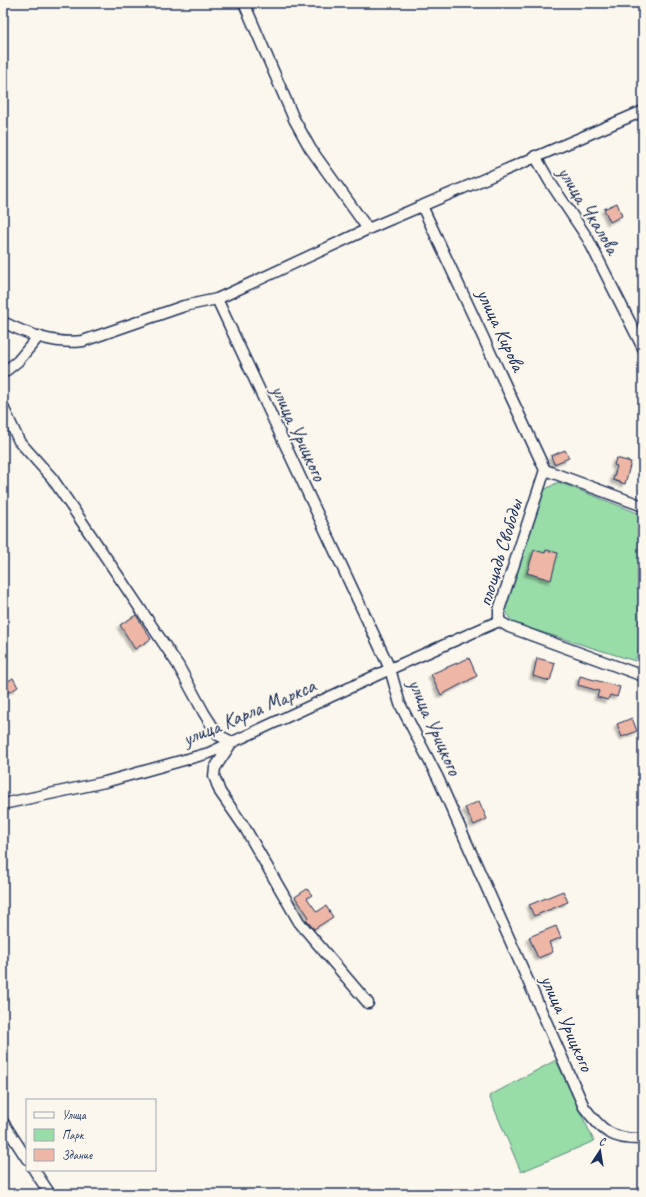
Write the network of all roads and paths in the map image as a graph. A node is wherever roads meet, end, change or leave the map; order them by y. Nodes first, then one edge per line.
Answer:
1 (244, 3) edge
2 (643, 111) edge
3 (535, 156) junction
4 (422, 206) junction
5 (368, 229) junction
6 (217, 299) junction
7 (3, 322) edge
8 (40, 336) junction
9 (643, 348) edge
10 (3, 373) edge
11 (3, 407) edge
12 (545, 470) junction
13 (643, 506) edge
14 (499, 622) junction
15 (390, 669) junction
16 (643, 676) edge
17 (232, 742) junction
18 (3, 804) edge
19 (368, 1003) dead end
20 (3, 1122) edge
21 (643, 1139) edge
22 (26, 1157) edge
23 (35, 1171) edge
24 (50, 1194) edge

1 - 5 street
2 - 3 street
3 - 4 street
3 - 9 street, улица Чкалова
4 - 5 street
4 - 12 street, улица Кирова
5 - 6 street
6 - 8 street
6 - 15 street, улица Урицкого
7 - 8 street
8 - 10 street
11 - 17 street
12 - 13 street
12 - 14 street, площадь Свободы
14 - 15 street, улица Карла Маркса
14 - 16 street, площадь Свободы
15 - 17 street, улица Карла Маркса
15 - 21 street, улица Урицкого
17 - 18 street, улица Карла Маркса
17 - 19 street
20 - 22 street
23 - 24 street

